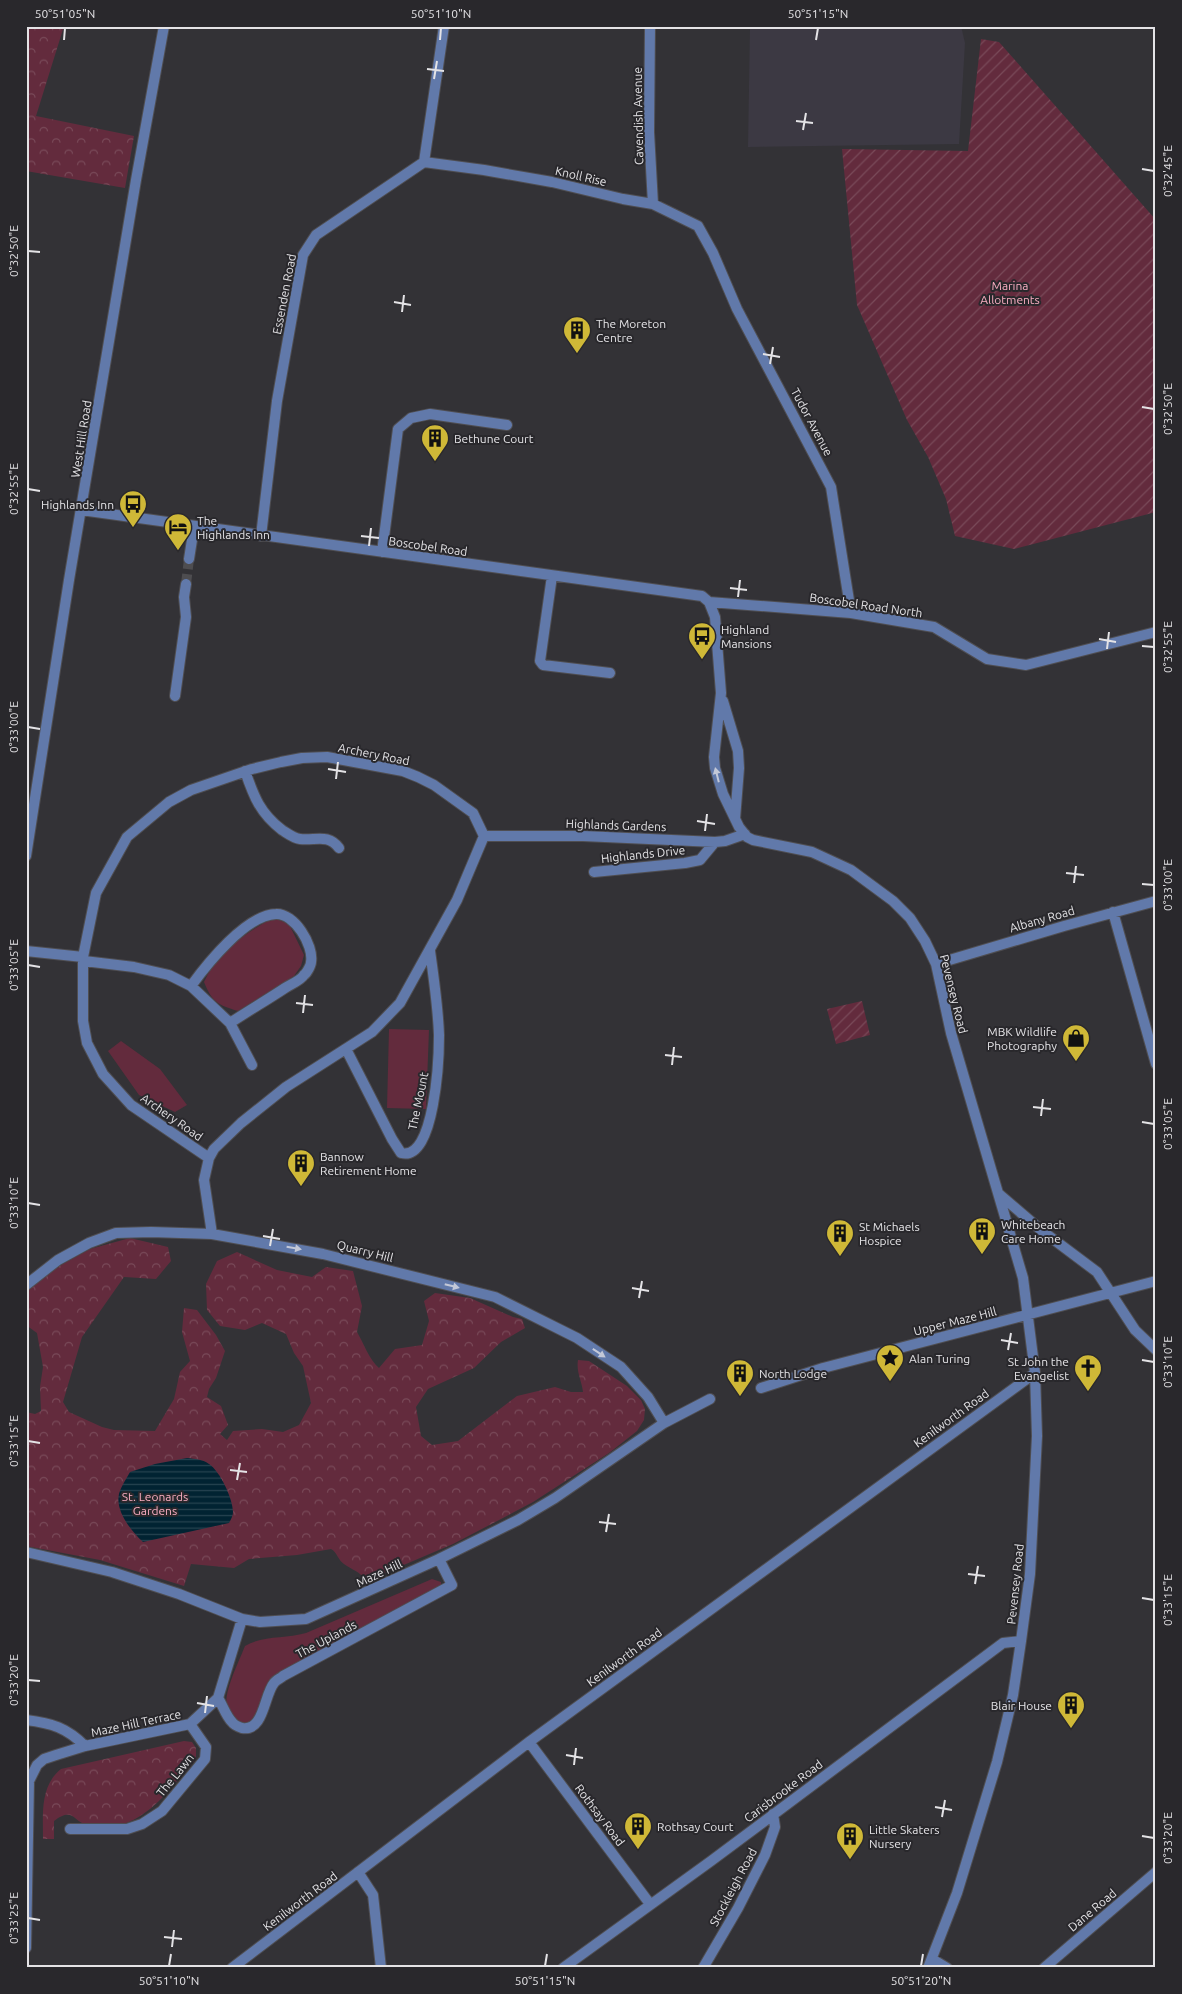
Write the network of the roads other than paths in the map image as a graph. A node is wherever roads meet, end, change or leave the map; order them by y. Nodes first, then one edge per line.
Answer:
1 (164, 26) edge
2 (444, 26) edge
3 (650, 26) edge
4 (424, 162) junction
5 (653, 204) junction
6 (714, 253) joint
7 (507, 425) dead end
8 (81, 510) junction
9 (194, 527) junction
10 (261, 536) junction
11 (382, 552) junction
12 (189, 560) tunnel mouth
13 (552, 576) junction
14 (186, 584) tunnel mouth
15 (709, 602) junction
16 (851, 614) junction
17 (1156, 632) edge
18 (610, 673) dead end
19 (721, 693) junction
20 (175, 696) dead end
21 (245, 772) junction
22 (735, 820) junction
23 (744, 834) junction
24 (484, 836) junction
25 (715, 842) junction
26 (339, 848) dead end
27 (26, 856) edge
28 (594, 872) dead end
29 (1156, 901) edge
30 (1113, 912) junction
31 (26, 951) edge
32 (430, 951) junction
33 (84, 959) junction
34 (936, 964) junction
35 (191, 986) junction
36 (230, 1023) junction
37 (346, 1049) junction
38 (252, 1064) dead end
39 (1156, 1064) edge
40 (209, 1158) junction
41 (998, 1193) junction
42 (212, 1234) junction
43 (1156, 1281) edge
44 (26, 1285) edge
45 (1111, 1294) junction
46 (1027, 1316) junction
47 (1156, 1350) edge
48 (1035, 1373) junction
49 (762, 1388) dead end
50 (710, 1400) dead end
51 (664, 1423) junction
52 (26, 1552) edge
53 (440, 1559) junction
54 (242, 1619) junction
55 (1021, 1641) junction
56 (218, 1698) junction
57 (26, 1720) edge
58 (190, 1724) junction
59 (530, 1742) junction
60 (86, 1746) junction
61 (773, 1814) junction
62 (70, 1829) dead end
63 (358, 1872) junction
64 (1156, 1872) edge
65 (650, 1904) junction
66 (26, 1948) edge
67 (930, 1963) edge
68 (232, 1968) edge
69 (381, 1968) edge
70 (563, 1968) edge
71 (703, 1968) edge
72 (947, 1968) edge
73 (1044, 1968) edge

1 - 8 street, West Hill Road
2 - 4 street
3 - 5 street, Cavendish Avenue
4 - 5 street, Knoll Rise
4 - 10 street, Essenden Road
5 - 6 street, Knoll Rise
6 - 16 street, Tudor Avenue
7 - 11 street
8 - 9 street, Boscobel Road
8 - 27 street, West Hill Road
9 - 10 street, Boscobel Road
9 - 12 street
10 - 11 street, Boscobel Road
11 - 13 street, Boscobel Road
13 - 15 street, Boscobel Road
13 - 18 street
14 - 20 street
15 - 16 street, Boscobel Road North
15 - 19 street
16 - 17 street, Boscobel Road North
19 - 22 street
22 -> 19 street
21 - 24 street, Archery Road
21 - 26 street
21 - 33 street, Archery Road
22 - 23 street
23 - 25 street, Highlands Gardens
23 - 34 street, Pevensey Road
24 - 25 street, Highlands Gardens
24 - 32 street, Archery Road
25 - 28 street, Highlands Drive
29 - 30 street, Albany Road
30 - 34 street, Albany Road
30 - 39 street
31 - 33 street
32 - 37 street, Archery Road
32 - 37 street, The Mount
33 - 35 street
33 - 40 street, Archery Road
34 - 41 street, Pevensey Road
35 - 36 street
35 - 36 street
36 - 38 street
37 - 40 street, Archery Road
40 - 42 street, Archery Road
41 - 45 street
41 - 46 street, Pevensey Road
42 - 44 street, Quarry Hill
42 -> 51 street, Quarry Hill
43 - 45 street, Upper Maze Hill
45 - 46 street, Upper Maze Hill
45 - 47 street
46 - 48 street, Pevensey Road
46 - 49 street, Upper Maze Hill
48 - 55 street, Pevensey Road
48 - 59 street, Kenilworth Road
50 - 51 street, Maze Hill
51 - 53 street, Maze Hill
52 - 54 street, Maze Hill
53 - 54 street, Maze Hill
53 - 56 street, The Uplands
54 - 56 street
55 - 61 street, Carisbrooke Road
55 - 67 street, Pevensey Road
56 - 58 street, Maze Hill Terrace
57 - 60 street
58 - 60 street, Maze Hill Terrace
58 - 62 street, The Lawn
59 - 63 street, Kenilworth Road
59 - 65 street, Rothsay Road
60 - 66 street, Maze Hill Terrace
61 - 65 street, Carisbrooke Road
61 - 71 street, Stockleigh Road
63 - 68 street, Kenilworth Road
63 - 69 street
64 - 73 street, Dane Road
65 - 70 street, Carisbrooke Road
67 - 72 street

